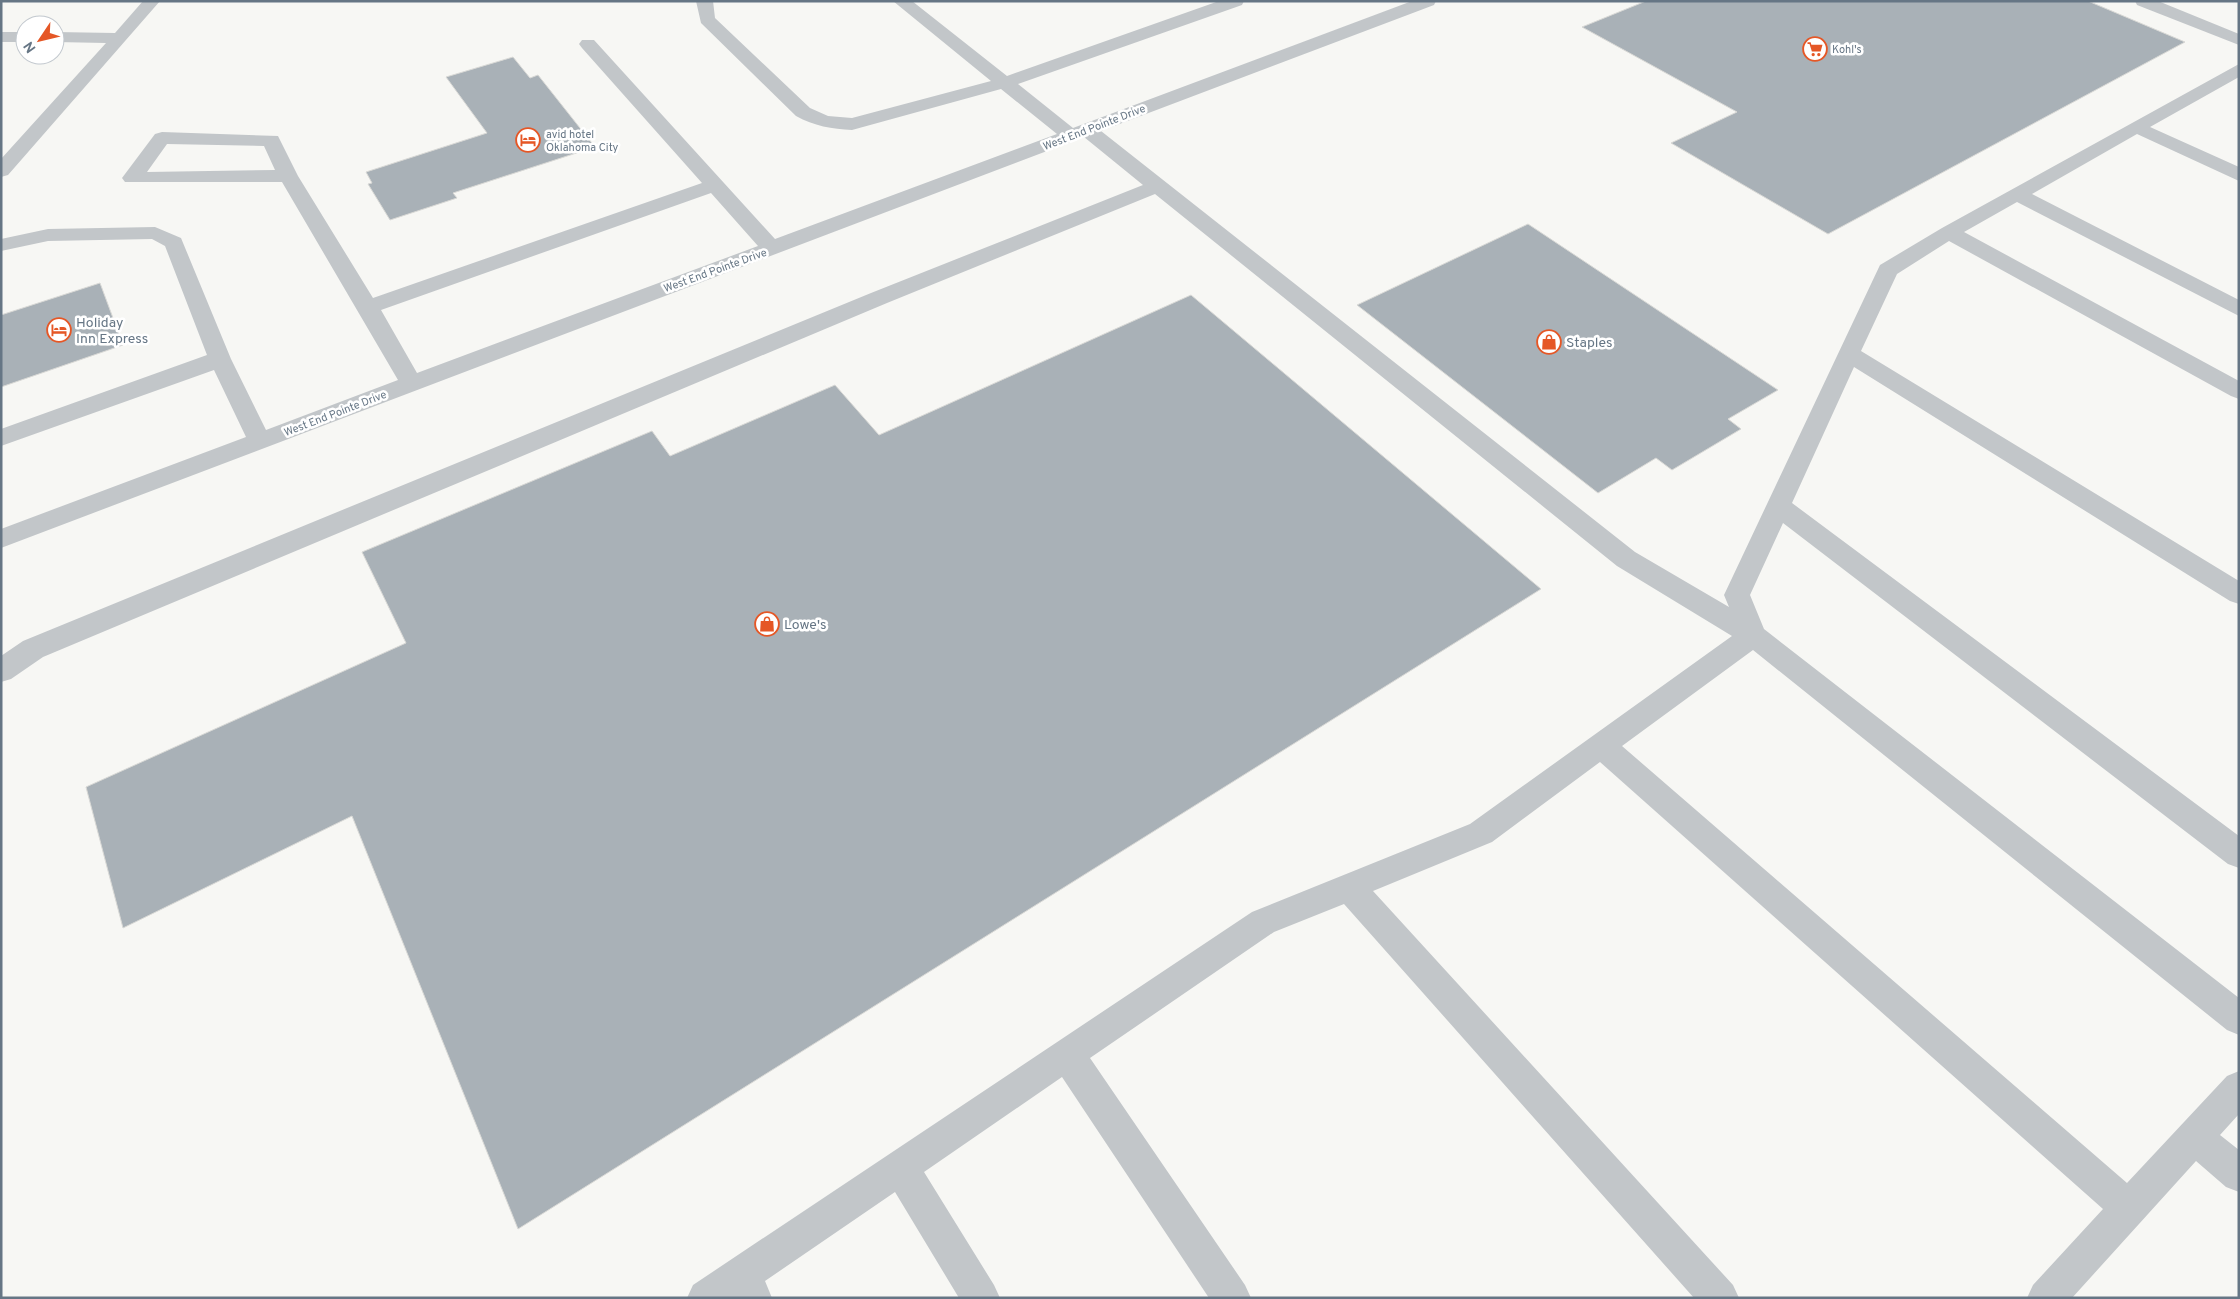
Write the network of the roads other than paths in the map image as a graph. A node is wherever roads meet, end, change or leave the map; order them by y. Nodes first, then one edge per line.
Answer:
1 (152, 1) edge
2 (704, 1) edge
3 (901, 1) edge
4 (1236, 1) edge
5 (1428, 1) edge
6 (2144, 1) edge
7 (1, 37) edge
8 (15, 37) edge
9 (65, 38) edge
10 (120, 38) junction
11 (2239, 40) edge
12 (588, 44) dead end
13 (2239, 70) edge
14 (1004, 83) junction
15 (2136, 127) junction
16 (1079, 133) junction
17 (4, 165) edge
18 (2239, 175) edge
19 (288, 176) junction
20 (715, 185) junction
21 (1157, 186) junction
22 (2017, 194) junction
23 (1949, 232) junction
24 (1, 245) edge
25 (772, 249) junction
26 (368, 307) junction
27 (2239, 309) edge
28 (1849, 354) junction
29 (220, 359) junction
30 (412, 384) junction
31 (2239, 390) edge
32 (1, 438) edge
33 (260, 442) junction
34 (1778, 506) junction
35 (1, 539) edge
36 (2239, 594) edge
37 (1753, 635) junction
38 (1, 671) edge
39 (1601, 745) junction
40 (2239, 854) edge
41 (1349, 887) junction
42 (2239, 1019) edge
43 (1067, 1054) junction
44 (2239, 1088) edge
45 (2194, 1136) junction
46 (900, 1167) junction
47 (2239, 1174) edge
48 (2129, 1208) junction
49 (747, 1286) edge
50 (706, 1298) edge
51 (981, 1298) edge
52 (1232, 1298) edge
53 (1720, 1298) edge
54 (2046, 1298) edge

1 - 10 street
2 - 14 street
3 - 14 street
4 - 14 street
5 - 16 street, West End Pointe Drive
6 - 11 street
7 - 8 street
9 - 10 street
10 - 17 street
12 - 20 street
13 - 15 street
14 - 16 street
15 - 18 street
15 - 22 street
16 - 21 street
16 - 25 street, West End Pointe Drive
19 - 19 street
19 - 26 street
20 - 25 street
20 - 26 street
21 - 37 street
21 - 38 street
22 - 23 street
22 - 27 street
23 - 28 street
23 - 31 street
24 - 29 street
25 - 30 street, West End Pointe Drive
26 - 30 street
28 - 34 street
28 - 36 street
29 - 32 street
29 - 33 street
30 - 33 street, West End Pointe Drive
33 - 35 street, West End Pointe Drive
34 - 37 street
34 - 40 street
37 - 39 street
37 - 42 street
39 - 41 street
39 - 48 street
41 - 43 street
41 - 53 street
43 - 46 street
43 - 52 street
44 - 45 street
45 - 47 street
45 - 48 street
46 - 49 street
46 - 51 street
48 - 54 street
49 - 50 street

